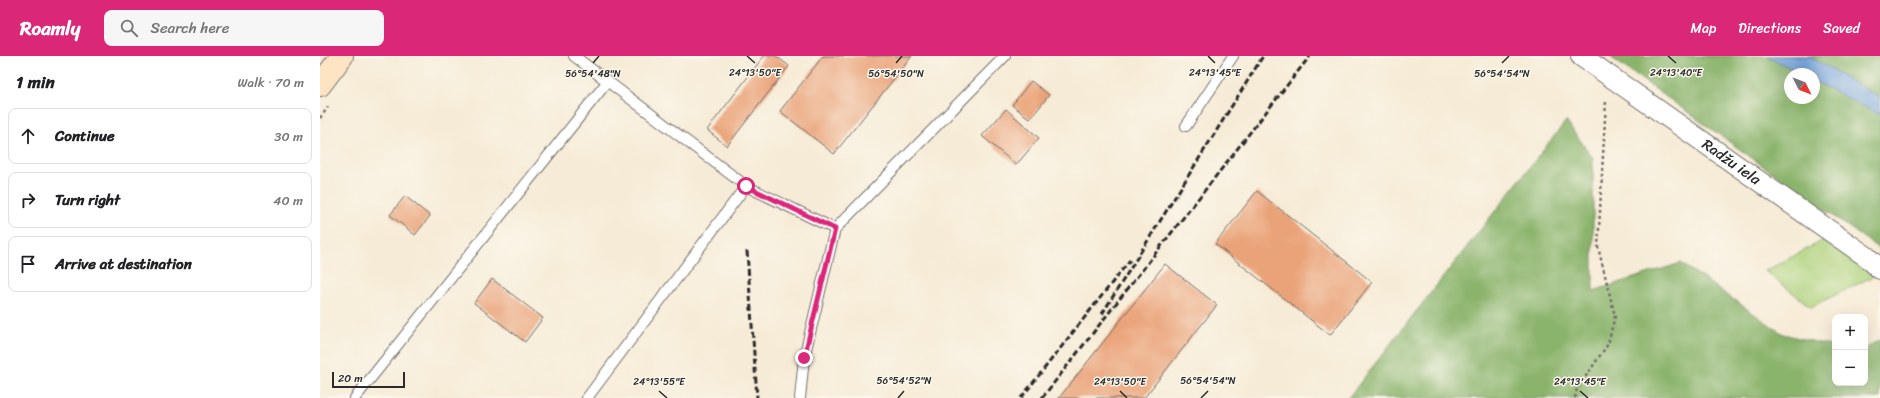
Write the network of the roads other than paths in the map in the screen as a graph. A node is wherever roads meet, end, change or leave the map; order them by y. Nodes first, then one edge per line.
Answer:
1 (342, 56) edge
2 (574, 56) edge
3 (1005, 56) edge
4 (1233, 56) edge
5 (1581, 56) edge
6 (608, 81) junction
7 (320, 84) edge
8 (1186, 126) dead end
9 (746, 186) junction
10 (835, 229) junction
11 (1880, 269) edge
12 (355, 398) edge
13 (587, 398) edge
14 (800, 398) edge

1 - 7 main road
2 - 6 lane
3 - 10 lane
4 - 8 lane
5 - 11 street, Radžu iela
6 - 9 lane
6 - 12 lane
9 - 10 lane
9 - 13 lane
10 - 14 lane

